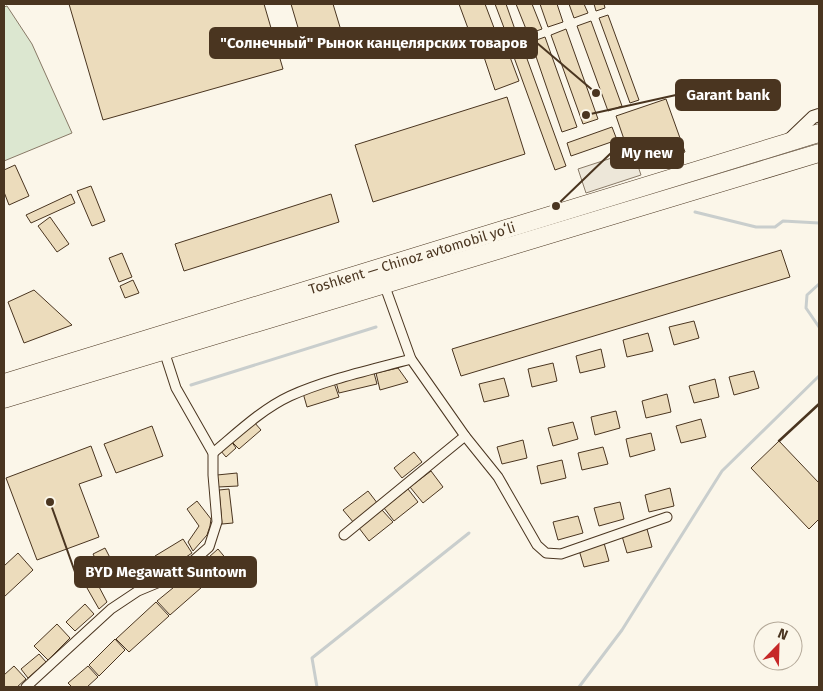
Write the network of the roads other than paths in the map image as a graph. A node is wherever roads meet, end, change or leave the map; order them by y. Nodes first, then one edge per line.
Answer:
1 (819, 115) edge
2 (819, 133) edge
3 (785, 144) junction
4 (819, 153) edge
5 (384, 284) junction
6 (164, 351) junction
7 (411, 359) junction
8 (4, 383) edge
9 (4, 399) edge
10 (465, 436) junction
11 (214, 453) junction
12 (667, 517) dead end
13 (344, 535) dead end
14 (26, 687) edge

1 - 3 street
2 - 3 highway, Toshkent — Chinoz avtomobil yoʻli
3 - 8 highway, Toshkent — Chinoz avtomobil yoʻli
4 - 5 highway, Toshkent — Chinoz avtomobil yoʻli
5 - 6 highway, Toshkent — Chinoz avtomobil yoʻli
5 - 7 street
6 - 9 highway, Toshkent — Chinoz avtomobil yoʻli
6 - 11 street
7 - 10 street
7 - 11 street
10 - 12 street
10 - 13 street
11 - 14 street

